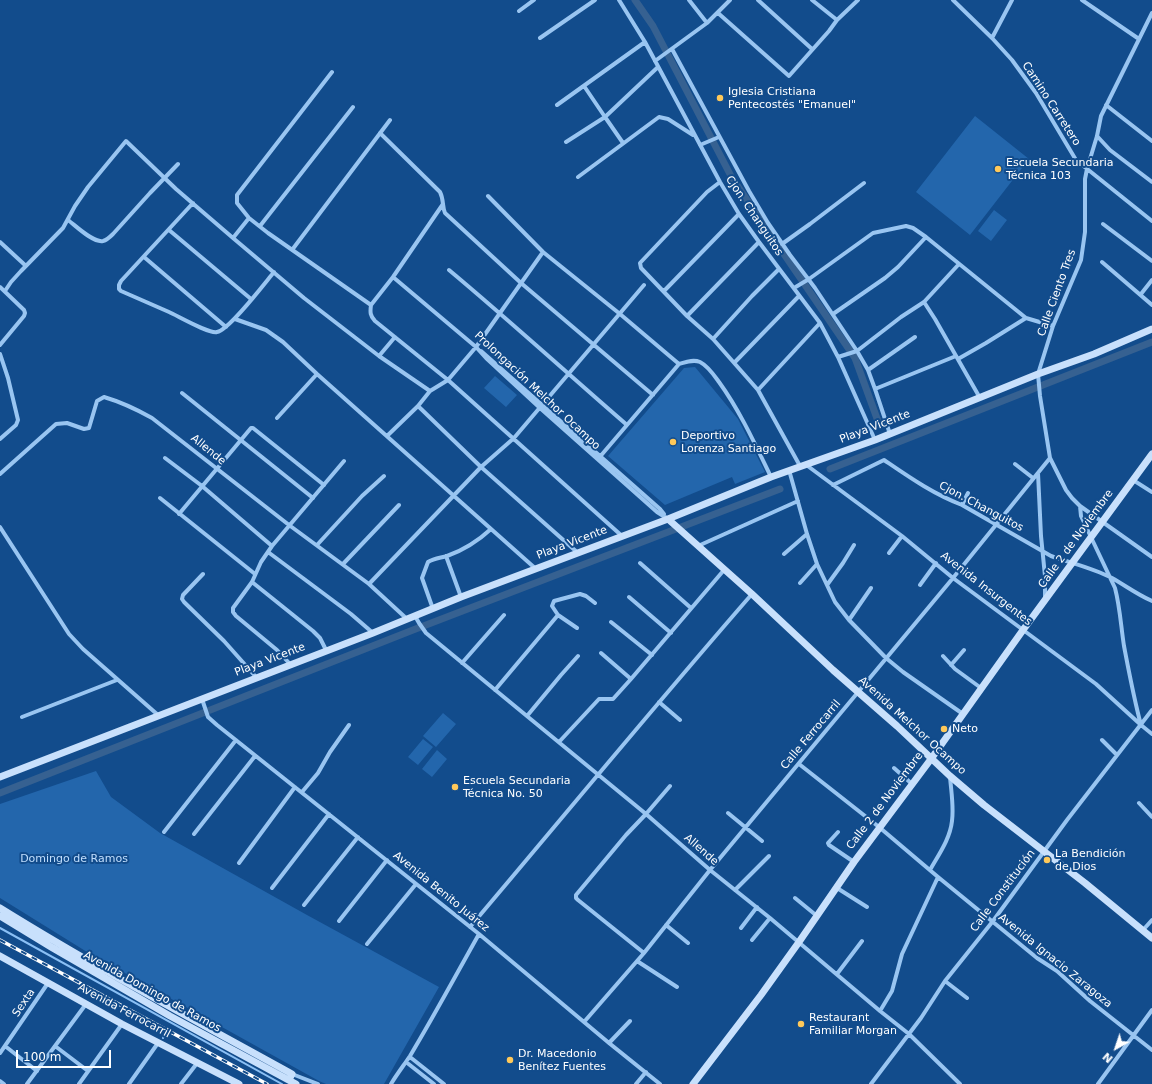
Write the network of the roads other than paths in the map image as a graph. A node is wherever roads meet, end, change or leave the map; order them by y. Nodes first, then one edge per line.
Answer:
1 (534, 0) edge
2 (595, 0) edge
3 (619, 0) edge
4 (689, 0) edge
5 (730, 0) edge
6 (758, 0) edge
7 (812, 0) edge
8 (858, 0) edge
9 (953, 0) edge
10 (1012, 0) edge
11 (1082, 0) edge
12 (518, 11) dead end
13 (718, 13) junction
14 (1152, 13) edge
15 (837, 20) junction
16 (707, 23) junction
17 (540, 38) dead end
18 (992, 38) junction
19 (1139, 39) junction
20 (645, 42) junction
21 (812, 49) junction
22 (670, 50) junction
23 (657, 59) junction
24 (658, 67) junction
25 (332, 72) dead end
26 (584, 86) junction
27 (1106, 105) junction
28 (557, 106) dead end
29 (353, 107) dead end
30 (604, 117) junction
31 (390, 120) dead end
32 (380, 133) junction
33 (695, 136) junction
34 (1097, 136) junction
35 (719, 138) junction
36 (1152, 141) edge
37 (566, 142) dead end
38 (623, 143) junction
39 (700, 145) junction
40 (178, 164) dead end
41 (1087, 169) junction
42 (164, 177) junction
43 (578, 177) dead end
44 (720, 182) junction
45 (1152, 182) edge
46 (864, 183) dead end
47 (488, 196) dead end
48 (194, 203) junction
49 (443, 204) junction
50 (739, 214) junction
51 (249, 218) junction
52 (68, 220) junction
53 (1152, 221) edge
54 (1102, 224) dead end
55 (260, 226) junction
56 (169, 230) junction
57 (926, 237) junction
58 (233, 238) junction
59 (0, 242) edge
60 (759, 242) junction
61 (782, 244) junction
62 (292, 250) junction
63 (543, 252) junction
64 (144, 257) junction
65 (1152, 261) edge
66 (1102, 262) dead end
67 (959, 264) junction
68 (26, 266) junction
69 (779, 269) junction
70 (449, 270) dead end
71 (274, 272) junction
72 (393, 277) junction
73 (807, 280) junction
74 (1152, 280) edge
75 (521, 283) junction
76 (644, 285) dead end
77 (0, 287) edge
78 (794, 288) junction
79 (5, 291) junction
80 (664, 291) junction
81 (1141, 294) junction
82 (799, 296) junction
83 (251, 299) junction
84 (924, 302) junction
85 (371, 305) junction
86 (1152, 305) edge
87 (500, 313) junction
88 (620, 314) junction
89 (832, 314) junction
90 (687, 316) junction
91 (1026, 318) junction
92 (235, 319) junction
93 (820, 323) junction
94 (1053, 326) junction
95 (226, 327) junction
96 (1152, 329) edge
97 (395, 337) junction
98 (915, 337) dead end
99 (713, 339) junction
100 (1, 341) edge
101 (594, 345) junction
102 (476, 347) junction
103 (856, 351) junction
104 (0, 354) edge
105 (379, 356) junction
106 (841, 357) junction
107 (957, 358) junction
108 (734, 362) junction
109 (679, 364) junction
110 (868, 370) junction
111 (317, 374) junction
112 (568, 374) junction
113 (1038, 376) junction
114 (448, 380) junction
115 (876, 389) junction
116 (758, 390) junction
117 (430, 391) junction
118 (182, 393) dead end
119 (653, 395) junction
120 (980, 398) junction
121 (418, 406) junction
122 (541, 406) junction
123 (277, 418) dead end
124 (628, 425) junction
125 (890, 434) junction
126 (387, 436) junction
127 (0, 438) edge
128 (514, 438) junction
129 (241, 440) junction
130 (875, 440) junction
131 (1152, 454) edge
132 (165, 458) dead end
133 (599, 458) junction
134 (1050, 458) junction
135 (344, 461) dead end
136 (1015, 464) dead end
137 (802, 465) junction
138 (481, 467) junction
139 (217, 469) junction
140 (788, 470) junction
141 (1038, 472) junction
142 (0, 474) edge
143 (384, 476) dead end
144 (771, 477) junction
145 (1033, 478) junction
146 (1133, 480) junction
147 (324, 485) junction
148 (834, 485) junction
149 (202, 486) junction
150 (1152, 492) edge
151 (968, 493) dead end
152 (454, 496) junction
153 (160, 498) dead end
154 (312, 498) junction
155 (798, 501) junction
156 (399, 505) dead end
157 (962, 505) junction
158 (1080, 506) junction
159 (179, 514) junction
160 (668, 519) junction
161 (1102, 522) junction
162 (997, 524) junction
163 (289, 525) junction
164 (0, 527) edge
165 (491, 529) junction
166 (807, 534) junction
167 (622, 536) junction
168 (902, 536) junction
169 (1090, 537) junction
170 (317, 545) junction
171 (854, 545) dead end
172 (272, 546) junction
173 (698, 546) junction
174 (1042, 550) junction
175 (268, 552) junction
176 (578, 553) junction
177 (888, 553) dead end
178 (784, 554) dead end
179 (446, 556) junction
180 (1152, 557) edge
181 (640, 562) dead end
182 (1072, 562) junction
183 (936, 563) junction
184 (343, 564) junction
185 (818, 564) junction
186 (537, 569) junction
187 (724, 570) junction
188 (202, 574) dead end
189 (255, 574) junction
190 (953, 578) junction
191 (1111, 578) junction
192 (252, 582) junction
193 (800, 583) dead end
194 (369, 584) junction
195 (827, 585) junction
196 (920, 585) dead end
197 (871, 588) dead end
198 (752, 594) junction
199 (461, 597) junction
200 (629, 597) dead end
201 (1045, 600) junction
202 (1152, 601) edge
203 (595, 604) dead end
204 (691, 608) junction
205 (432, 609) junction
206 (504, 615) dead end
207 (558, 615) junction
208 (416, 616) junction
209 (407, 619) junction
210 (849, 620) junction
211 (611, 622) dead end
212 (577, 628) dead end
213 (1023, 630) junction
214 (373, 633) junction
215 (671, 633) junction
216 (326, 650) junction
217 (964, 650) dead end
218 (601, 654) dead end
219 (652, 655) junction
220 (578, 656) dead end
221 (943, 656) dead end
222 (886, 658) junction
223 (462, 663) junction
224 (290, 664) junction
225 (951, 665) junction
226 (256, 677) junction
227 (631, 679) junction
228 (117, 680) junction
229 (981, 688) junction
230 (494, 690) junction
231 (858, 692) junction
232 (202, 698) junction
233 (659, 702) junction
234 (1152, 710) edge
235 (963, 714) junction
236 (158, 715) junction
237 (526, 716) junction
238 (22, 717) dead end
239 (680, 720) dead end
240 (349, 725) dead end
241 (1140, 725) junction
242 (1152, 734) edge
243 (236, 740) junction
244 (1102, 740) dead end
245 (559, 742) junction
246 (1117, 755) junction
247 (255, 756) junction
248 (931, 759) junction
249 (799, 764) junction
250 (894, 768) dead end
251 (598, 775) junction
252 (0, 776) edge
253 (950, 776) junction
254 (912, 784) junction
255 (670, 786) dead end
256 (295, 787) junction
257 (302, 792) junction
258 (1139, 803) dead end
259 (728, 812) dead end
260 (329, 814) junction
261 (646, 814) junction
262 (1152, 817) edge
263 (879, 827) junction
264 (746, 828) junction
265 (164, 832) dead end
266 (838, 832) dead end
267 (194, 834) dead end
268 (358, 837) junction
269 (762, 841) dead end
270 (1044, 851) junction
271 (768, 856) dead end
272 (387, 860) junction
273 (854, 862) junction
274 (239, 863) dead end
275 (710, 870) junction
276 (930, 870) junction
277 (938, 877) junction
278 (416, 884) junction
279 (272, 888) dead end
280 (837, 888) junction
281 (735, 890) junction
282 (795, 898) dead end
283 (304, 905) dead end
284 (756, 907) junction
285 (867, 907) dead end
286 (0, 908) edge
287 (0, 916) edge
288 (817, 916) junction
289 (770, 918) junction
290 (1152, 920) edge
291 (339, 921) dead end
292 (993, 921) junction
293 (20, 924) junction
294 (666, 925) junction
295 (470, 927) junction
296 (741, 928) dead end
297 (1143, 930) junction
298 (479, 934) junction
299 (1152, 938) edge
300 (752, 940) dead end
301 (862, 941) dead end
302 (799, 942) junction
303 (688, 943) dead end
304 (367, 944) dead end
305 (644, 953) junction
306 (0, 956) edge
307 (637, 961) junction
308 (836, 974) junction
309 (945, 981) junction
310 (48, 983) junction
311 (677, 987) dead end
312 (967, 998) dead end
313 (86, 1004) junction
314 (1152, 1010) edge
315 (880, 1011) junction
316 (1147, 1016) junction
317 (1152, 1020) edge
318 (630, 1021) dead end
319 (584, 1022) junction
320 (122, 1024) junction
321 (909, 1034) junction
322 (1133, 1036) junction
323 (158, 1043) junction
324 (609, 1043) junction
325 (5, 1046) junction
326 (55, 1046) junction
327 (1152, 1050) edge
328 (0, 1053) edge
329 (410, 1057) junction
330 (198, 1062) junction
331 (406, 1062) junction
332 (37, 1071) junction
333 (88, 1071) junction
334 (646, 1072) junction
335 (291, 1077) junction
336 (0, 1081) edge
337 (236, 1083) edge
338 (4, 1084) edge
339 (27, 1084) edge
340 (79, 1084) edge
341 (129, 1084) edge
342 (181, 1084) edge
343 (296, 1084) edge
344 (318, 1084) edge
345 (391, 1084) edge
346 (434, 1084) edge
347 (444, 1084) edge
348 (636, 1084) edge
349 (660, 1084) edge
350 (694, 1084) edge
351 (871, 1084) edge
352 (960, 1084) edge
353 (1098, 1084) edge

1 - 12 street
2 - 17 street
3 - 20 street, Cjon. Changuitos
4 - 16 street
5 - 13 street
6 - 21 street
7 - 15 street
8 - 15 street
9 - 18 street, Camino Carretero
10 - 18 street
11 - 19 street
13 - 16 street
13 - 21 street
14 - 19 street, Calle Ciento Tres
15 - 21 street
16 - 22 street
18 - 41 street, Camino Carretero
19 - 27 street, Calle Ciento Tres
20 - 23 street, Cjon. Changuitos
20 - 26 street
22 - 23 street
22 - 35 street, Cjon. Changuitos
23 - 24 street, Cjon. Changuitos
24 - 30 street
24 - 33 street, Cjon. Changuitos
25 - 51 street
26 - 28 street
26 - 30 street
27 - 34 street, Calle Ciento Tres
27 - 36 street
29 - 55 street
30 - 37 street
30 - 38 street
31 - 32 street
32 - 49 street
32 - 62 street
33 - 38 street
33 - 39 street, Cjon. Changuitos
34 - 41 street, Calle Ciento Tres
34 - 45 street
35 - 39 street
35 - 61 street, Cjon. Changuitos
38 - 43 street
39 - 44 street, Cjon. Changuitos
40 - 42 street
41 - 53 street, Camino Carretero
41 - 94 street, Calle Ciento Tres
42 - 48 street
42 - 52 street
42 - 52 street
44 - 50 street, Cjon. Changuitos
44 - 80 street
46 - 61 street
47 - 63 street
48 - 56 street
48 - 58 street
49 - 72 street
49 - 75 street
50 - 60 street, Cjon. Changuitos
50 - 80 street
51 - 55 street
51 - 58 street
52 - 68 street
54 - 65 street
55 - 62 street
56 - 64 street
56 - 83 street
57 - 67 street
57 - 73 street
57 - 89 street
58 - 71 street
59 - 68 street
60 - 69 street, Cjon. Changuitos
60 - 90 street
61 - 73 street, Cjon. Changuitos
62 - 85 street
63 - 75 street
63 - 88 street
64 - 95 street
64 - 95 street
66 - 81 street
67 - 84 street
67 - 91 street
68 - 79 street
69 - 78 street, Cjon. Changuitos
69 - 99 street
70 - 87 street
71 - 83 street
71 - 105 street
72 - 85 street
72 - 102 street, Prolongación Melchor Ocampo
73 - 78 street
73 - 89 street, Cjon. Changuitos
74 - 81 street
75 - 87 street
75 - 101 street
76 - 88 street
77 - 79 street
78 - 82 street, Cjon. Changuitos
79 - 100 street
80 - 90 street
81 - 86 street
82 - 93 street, Cjon. Changuitos
82 - 108 street
83 - 92 street
84 - 103 street
84 - 107 street
85 - 97 street
87 - 102 street
87 - 112 street
88 - 101 street
88 - 109 street
89 - 103 street, Cjon. Changuitos
90 - 99 street
91 - 94 street
91 - 107 street
92 - 95 street
92 - 111 street
93 - 106 street, Cjon. Changuitos
93 - 116 street
94 - 113 street, Calle Ciento Tres
96 - 113 street, Playa Vicente
97 - 105 street
97 - 114 street
98 - 110 street
99 - 108 street
101 - 112 street
101 - 119 street
102 - 114 street
102 - 122 street, Prolongación Melchor Ocampo
103 - 106 street
103 - 110 street, Cjon. Changuitos
104 - 127 street
105 - 117 street
106 - 130 street, Cjon. Changuitos
107 - 115 street
107 - 120 street
108 - 116 street
109 - 119 street
109 - 144 street
110 - 115 street, Cjon. Changuitos
111 - 123 street
111 - 126 street
112 - 122 street
112 - 124 street
113 - 120 street, Playa Vicente
113 - 134 street
114 - 117 street
114 - 128 street
115 - 125 street, Cjon. Changuitos
116 - 137 street
117 - 121 street
118 - 129 street
119 - 124 street
120 - 125 street, Playa Vicente
121 - 126 street
121 - 138 street
122 - 128 street
122 - 133 street, Prolongación Melchor Ocampo
124 - 133 street
125 - 130 street, Playa Vicente
126 - 152 street
128 - 138 street
128 - 167 street
129 - 139 street
129 - 147 street
129 - 154 street
130 - 137 street, Playa Vicente
131 - 146 street, Calle 2 de Noviembre
132 - 149 street
133 - 160 street, Prolongación Melchor Ocampo
134 - 141 street, Calle Ferrocarril
134 - 158 street
135 - 147 street
136 - 145 street
137 - 140 street, Playa Vicente
137 - 148 street, Avenida Insurgentes
138 - 152 street
138 - 176 street
139 - 142 street, Allende
139 - 149 street
139 - 163 street, Allende
140 - 144 street, Playa Vicente
140 - 155 street
141 - 145 street, Calle Ferrocarril
141 - 174 street
143 - 170 street
144 - 160 street, Playa Vicente
145 - 162 street, Calle Ferrocarril
146 - 150 street
146 - 161 street, Calle 2 de Noviembre
147 - 154 street
148 - 157 street, Cjon. Changuitos
148 - 168 street, Avenida Insurgentes
149 - 159 street
149 - 172 street
151 - 157 street
152 - 165 street
152 - 194 street
153 - 159 street
154 - 163 street
155 - 166 street
155 - 173 street
156 - 184 street
157 - 162 street, Cjon. Changuitos
158 - 161 street
158 - 169 street
159 - 189 street
160 - 167 street, Playa Vicente
160 - 173 street, Avenida Melchor Ocampo
161 - 169 street, Calle 2 de Noviembre
161 - 180 street
162 - 174 street, Cjon. Changuitos
162 - 190 street, Calle Ferrocarril
163 - 170 street, Allende
163 - 172 street
164 - 228 street
165 - 179 street
165 - 186 street
166 - 178 street
166 - 185 street
167 - 176 street, Playa Vicente
168 - 177 street
168 - 183 street, Avenida Insurgentes
169 - 182 street, Calle 2 de Noviembre
169 - 191 street
170 - 184 street, Allende
171 - 195 street
172 - 175 street
173 - 187 street, Avenida Melchor Ocampo
174 - 182 street, Cjon. Changuitos
174 - 201 street
175 - 189 street
175 - 214 street
176 - 186 street, Playa Vicente
179 - 199 street
179 - 205 street
181 - 204 street
182 - 191 street, Cjon. Changuitos
182 - 201 street, Calle 2 de Noviembre
183 - 190 street, Avenida Insurgentes
183 - 196 street
184 - 194 street, Allende
185 - 193 street
185 - 195 street
186 - 199 street, Playa Vicente
187 - 198 street, Avenida Melchor Ocampo
187 - 204 street
188 - 226 street
189 - 192 street
190 - 213 street, Avenida Insurgentes
190 - 222 street, Calle Ferrocarril
191 - 202 street, Cjon. Changuitos
191 - 241 street
192 - 216 street
192 - 224 street
194 - 209 street, Allende
195 - 210 street
197 - 210 street
198 - 231 street, Avenida Melchor Ocampo
198 - 233 street
199 - 205 street, Playa Vicente
200 - 215 street
201 - 213 street, Calle 2 de Noviembre
203 - 207 street
204 - 215 street
205 - 208 street, Playa Vicente
206 - 223 street
207 - 212 street
207 - 230 street
208 - 209 street, Playa Vicente
208 - 223 street, Allende
209 - 214 street, Playa Vicente
210 - 222 street
211 - 219 street
213 - 229 street, Calle 2 de Noviembre
213 - 241 street, Avenida Insurgentes
214 - 216 street, Playa Vicente
215 - 219 street
216 - 224 street, Playa Vicente
217 - 225 street
218 - 227 street
219 - 227 street
220 - 237 street
221 - 225 street
222 - 231 street, Calle Ferrocarril
222 - 235 street
223 - 230 street, Allende
224 - 226 street, Playa Vicente
225 - 229 street
226 - 232 street, Playa Vicente
227 - 245 street
228 - 236 street
228 - 238 street
229 - 235 street, Calle 2 de Noviembre
230 - 237 street, Allende
231 - 248 street, Avenida Melchor Ocampo
231 - 249 street, Calle Ferrocarril
232 - 236 street, Playa Vicente
232 - 243 street, Avenida Benito Juárez
233 - 239 street
233 - 251 street
234 - 241 street, Calle Constitución
235 - 248 street, Calle 2 de Noviembre
236 - 252 street, Playa Vicente
237 - 245 street, Allende
240 - 257 street
241 - 242 street, Avenida Insurgentes
241 - 246 street, Calle Constitución
243 - 247 street, Avenida Benito Juárez
243 - 265 street
244 - 246 street
245 - 251 street, Allende
246 - 270 street, Calle Constitución
247 - 256 street, Avenida Benito Juárez
247 - 267 street
248 - 253 street, Avenida Melchor Ocampo
248 - 254 street, Calle 2 de Noviembre
249 - 263 street, Avenida Ignacio Zaragoza
249 - 264 street, Calle Ferrocarril
250 - 254 street
251 - 261 street, Allende
251 - 295 street
253 - 270 street, Avenida Melchor Ocampo
253 - 276 street
254 - 263 street, Calle 2 de Noviembre
255 - 261 street
256 - 257 street, Avenida Benito Juárez
256 - 274 street
257 - 260 street, Avenida Benito Juárez
258 - 262 street
259 - 264 street
260 - 268 street, Avenida Benito Juárez
260 - 279 street
261 - 275 street, Allende
261 - 305 street
263 - 273 street, Calle 2 de Noviembre
263 - 276 street, Avenida Ignacio Zaragoza
264 - 269 street
264 - 275 street, Calle Ferrocarril
266 - 273 street
268 - 272 street, Avenida Benito Juárez
268 - 283 street
270 - 292 street, Calle Constitución
270 - 297 street, Avenida Melchor Ocampo
271 - 281 street
272 - 278 street, Avenida Benito Juárez
272 - 291 street
273 - 280 street, Calle 2 de Noviembre
275 - 281 street, Allende
275 - 294 street, Calle Ferrocarril
276 - 277 street, Avenida Ignacio Zaragoza
277 - 292 street, Avenida Ignacio Zaragoza
277 - 315 street
278 - 295 street, Avenida Benito Juárez
278 - 304 street
280 - 285 street
280 - 288 street, Calle 2 de Noviembre
281 - 284 street, Allende
282 - 288 street
284 - 289 street, Allende
284 - 296 street
286 - 293 street, Avenida Domingo de Ramos
287 - 293 street, Avenida Domingo de Ramos
288 - 302 street, Calle 2 de Noviembre
289 - 300 street
289 - 302 street, Allende
290 - 297 street
292 - 309 street, Calle Constitución
292 - 322 street, Avenida Ignacio Zaragoza
293 - 335 street, Avenida Domingo de Ramos
294 - 303 street
294 - 305 street, Calle Ferrocarril
295 - 298 street, Avenida Benito Juárez
297 - 299 street, Avenida Melchor Ocampo
298 - 319 street, Avenida Benito Juárez
298 - 329 street
301 - 308 street
302 - 308 street, Allende
302 - 350 street, Calle 2 de Noviembre
305 - 307 street, Calle Ferrocarril
306 - 310 street, Avenida Ferrocarril
307 - 311 street
307 - 319 street, Calle Ferrocarril
308 - 315 street, Allende
309 - 312 street
309 - 321 street, Calle Constitución
310 - 313 street, Avenida Ferrocarril
310 - 325 street, Sexta
313 - 320 street, Avenida Ferrocarril
313 - 326 street
314 - 316 street
315 - 321 street, Allende
316 - 317 street
316 - 322 street
318 - 324 street
319 - 324 street, Avenida Benito Juárez
320 - 323 street, Avenida Ferrocarril
320 - 333 street
321 - 351 street, Calle Constitución
321 - 352 street, Allende
322 - 327 street, Avenida Ignacio Zaragoza
322 - 353 street
323 - 330 street, Avenida Ferrocarril
323 - 341 street
324 - 334 street, Avenida Benito Juárez
325 - 328 street, Sexta
325 - 332 street
326 - 332 street
326 - 333 street
329 - 331 street
329 - 347 street
330 - 337 street, Avenida Ferrocarril
330 - 342 street
331 - 345 street
331 - 346 street
332 - 339 street
333 - 340 street
334 - 348 street
334 - 349 street, Avenida Benito Juárez
335 - 343 street, Avenida Domingo de Ramos
335 - 344 street
336 - 338 street

